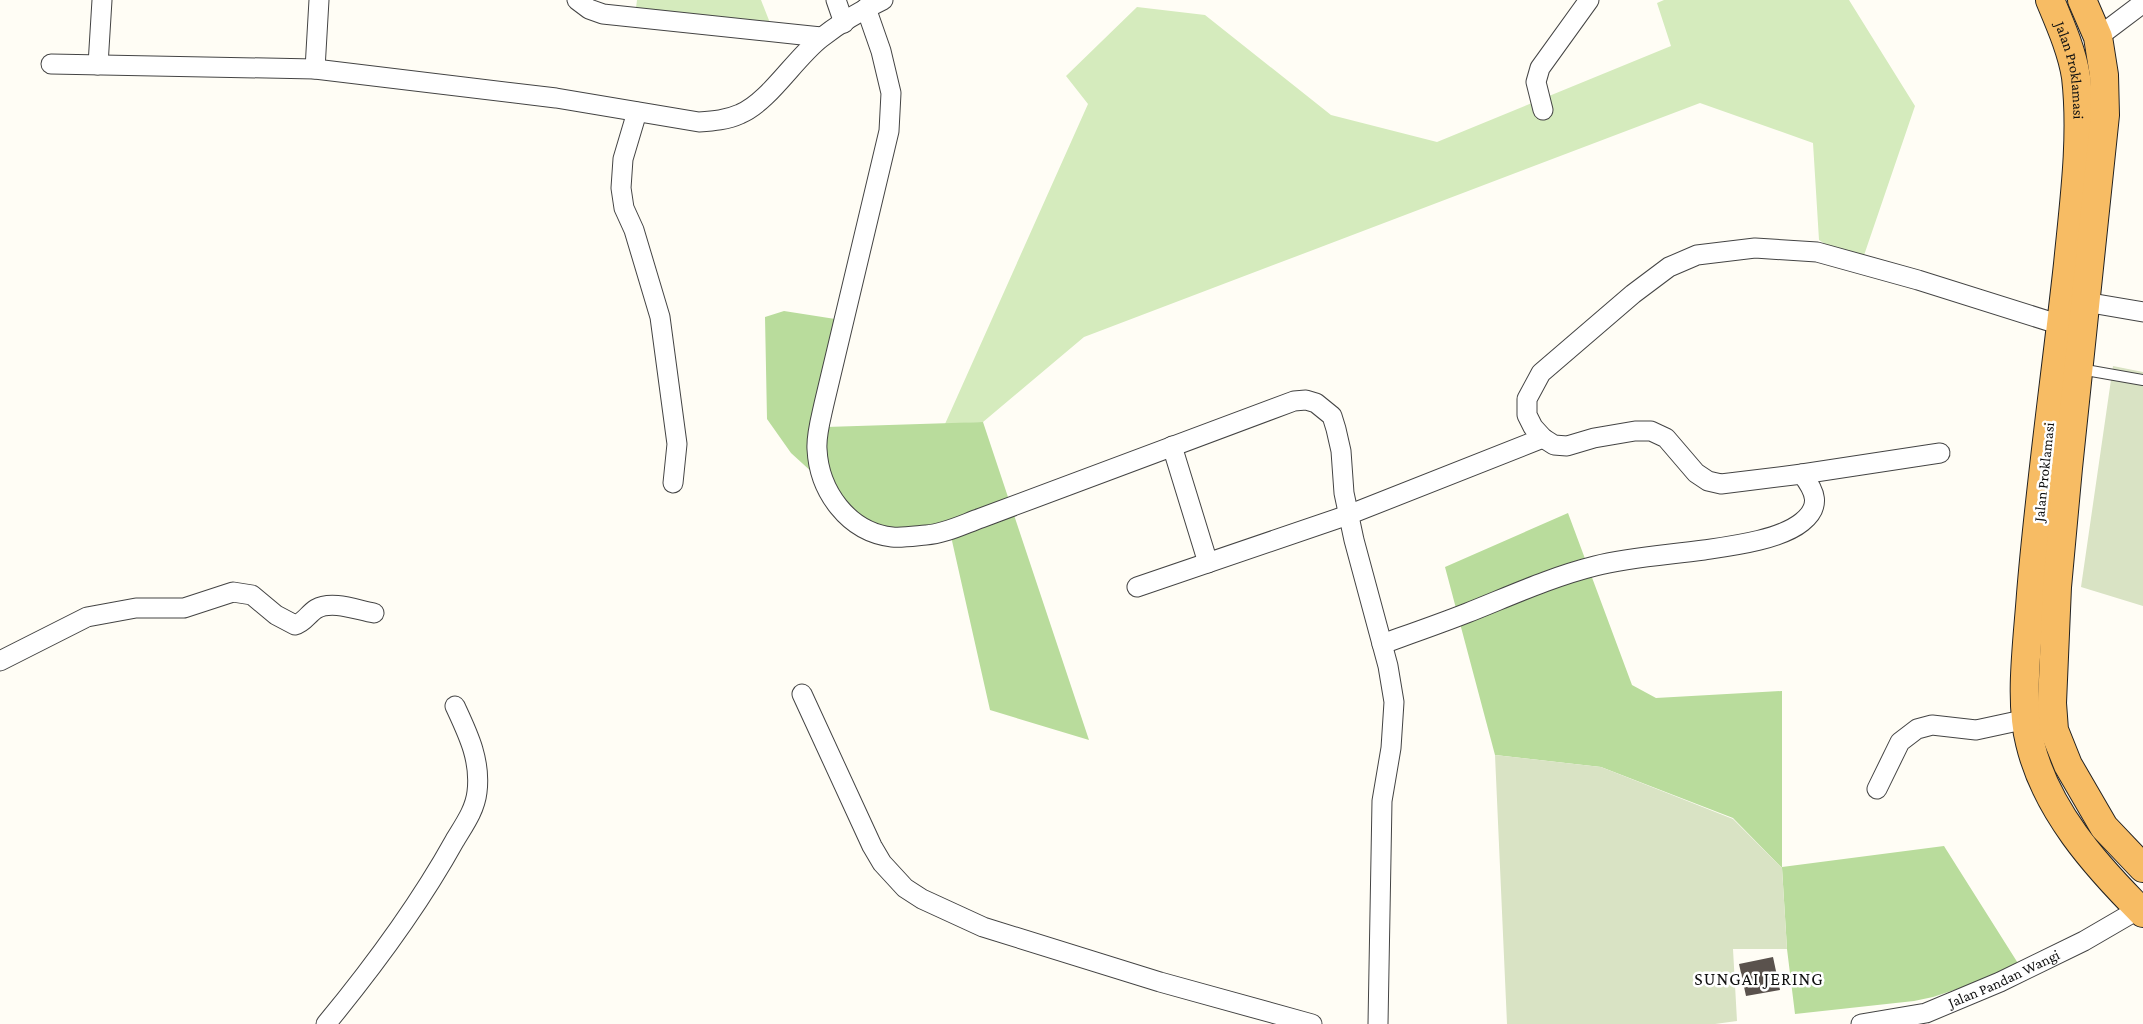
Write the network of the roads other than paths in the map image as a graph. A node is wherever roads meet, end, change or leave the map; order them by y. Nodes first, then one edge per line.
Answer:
1 (102, 0) edge
2 (319, 0) edge
3 (577, 0) edge
4 (836, 0) edge
5 (1589, 0) edge
6 (2050, 0) edge
7 (2082, 0) edge
8 (875, 4) edge
9 (2143, 4) edge
10 (844, 23) junction
11 (2098, 37) junction
12 (821, 38) junction
13 (51, 64) dead end
14 (98, 65) junction
15 (315, 69) junction
16 (1543, 110) dead end
17 (637, 112) junction
18 (2085, 302) junction
19 (2143, 312) edge
20 (2061, 325) junction
21 (2077, 369) junction
22 (2143, 380) edge
23 (1543, 438) junction
24 (1172, 446) junction
25 (1940, 453) dead end
26 (2056, 466) junction
27 (1802, 474) junction
28 (673, 483) dead end
29 (1348, 515) junction
30 (1208, 563) junction
31 (1137, 587) dead end
32 (374, 613) dead end
33 (1382, 644) junction
34 (0, 661) edge
35 (802, 694) dead end
36 (455, 706) dead end
37 (2027, 719) junction
38 (1877, 789) dead end
39 (2143, 868) edge
40 (2141, 911) edge
41 (1928, 1019) edge
42 (326, 1024) edge
43 (1312, 1024) edge
44 (1378, 1024) edge
45 (1861, 1024) edge

1 - 14 street
2 - 15 street
3 - 12 street
4 - 10 street
5 - 16 street
6 - 20 highway, Jalan Proklamasi
7 - 11 highway, Jalan Proklamasi
8 - 10 street
8 - 24 street
9 - 11 street
10 - 12 street
11 - 18 highway, Jalan Proklamasi
12 - 17 street
13 - 14 street
14 - 15 street
15 - 17 street
17 - 28 street
18 - 19 street
18 - 21 highway, Jalan Proklamasi
20 - 23 street
20 - 26 highway, Jalan Proklamasi
21 - 22 lane
21 - 26 highway, Jalan Proklamasi
23 - 27 street
23 - 29 street
24 - 29 street
24 - 30 street
25 - 27 street
26 - 37 highway, Jalan Proklamasi
26 - 39 highway, Jalan Proklamasi
27 - 33 street
29 - 30 street
29 - 33 street
30 - 31 street
32 - 34 street
33 - 44 street
35 - 43 street
36 - 42 street
37 - 38 street
37 - 40 highway, Jalan Proklamasi
40 - 41 street, Jalan Pandan Wangi
41 - 45 street, Jalan Pandan Wangi

